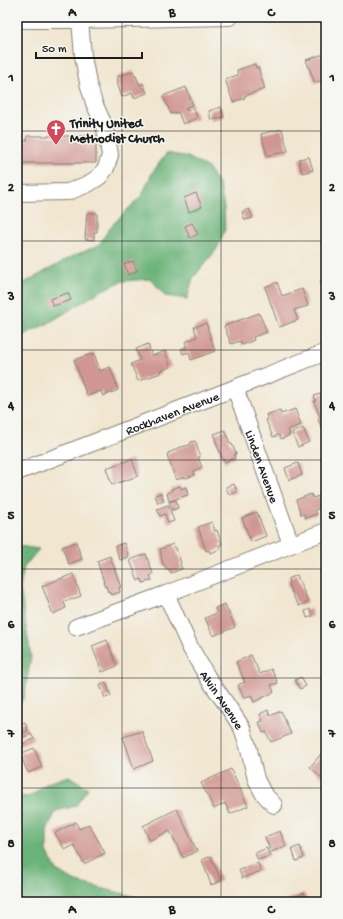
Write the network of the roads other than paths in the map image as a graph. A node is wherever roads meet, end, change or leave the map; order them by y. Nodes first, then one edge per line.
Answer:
1 (230, 17) edge
2 (17, 20) edge
3 (80, 20) junction
4 (17, 193) edge
5 (326, 352) edge
6 (235, 388) junction
7 (17, 472) edge
8 (326, 531) edge
9 (291, 544) junction
10 (166, 594) junction
11 (76, 627) dead end
12 (274, 805) dead end

1 - 3 street
2 - 3 street
3 - 4 street
5 - 6 street, Rockhaven Avenue
6 - 7 street, Rockhaven Avenue
6 - 9 street, Linden Avenue
8 - 9 street
9 - 10 street
10 - 11 street
10 - 12 street, Alvin Avenue

